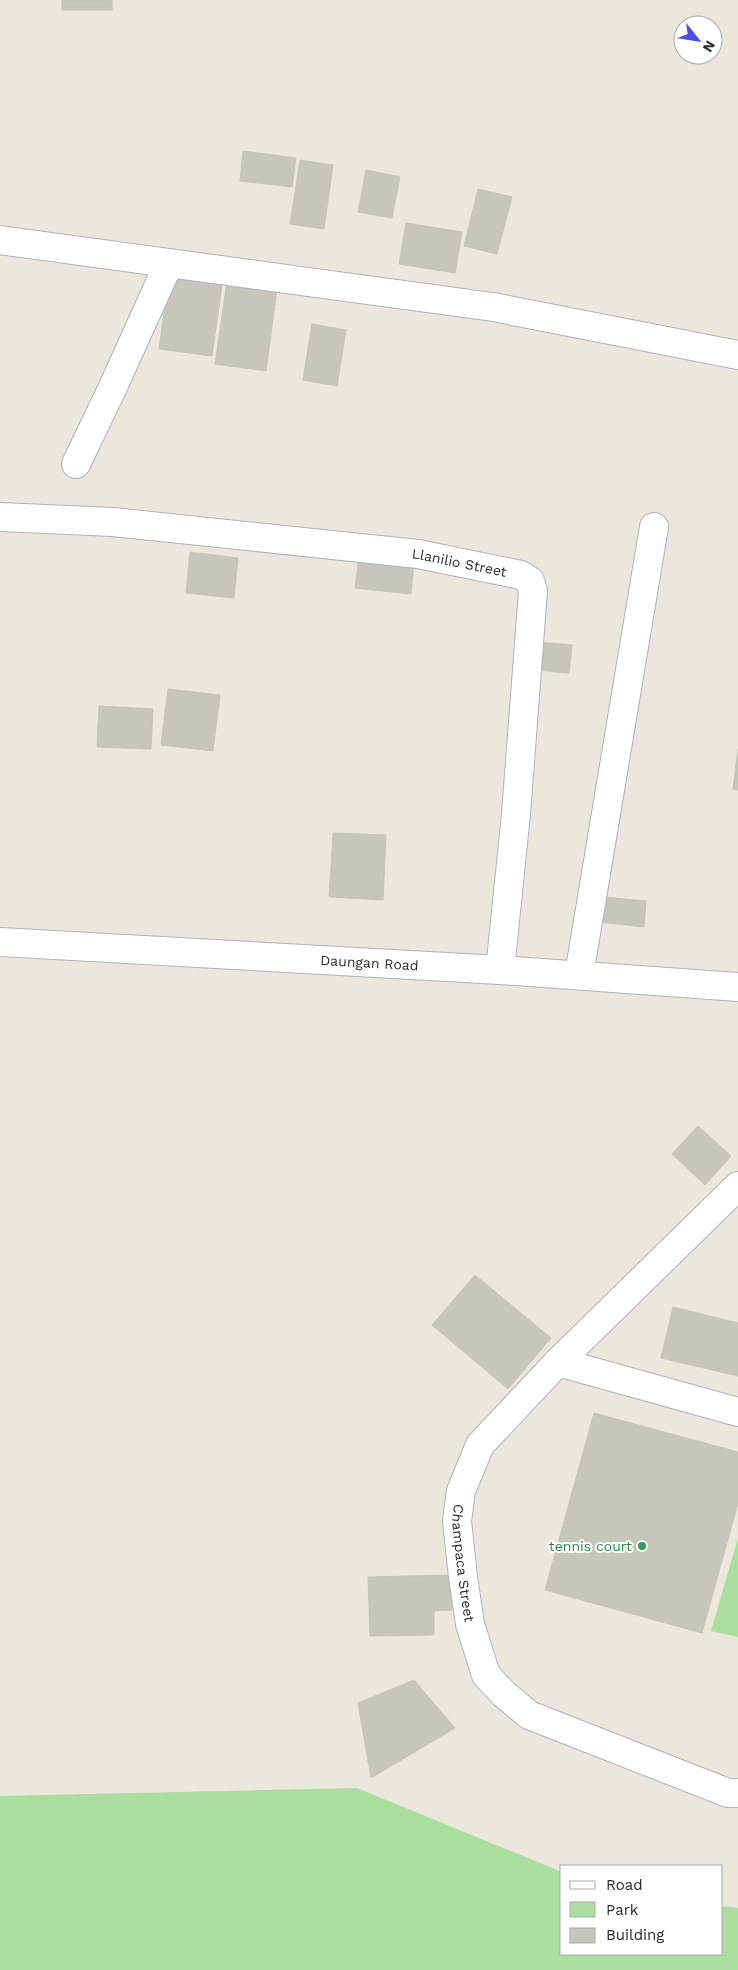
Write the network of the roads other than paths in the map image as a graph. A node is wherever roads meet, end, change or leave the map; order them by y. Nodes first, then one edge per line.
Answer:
1 (0, 240) edge
2 (169, 262) junction
3 (738, 355) edge
4 (76, 464) dead end
5 (0, 517) edge
6 (654, 527) dead end
7 (0, 942) edge
8 (500, 970) junction
9 (579, 975) junction
10 (738, 987) edge
11 (738, 1186) edge
12 (558, 1362) junction
13 (738, 1412) edge
14 (738, 1793) edge

1 - 2 street
2 - 3 street
2 - 4 street
5 - 8 street, Llanilio Street
6 - 9 street
7 - 8 street, Daungan Road
8 - 9 street, Daungan Road
9 - 10 street, Daungan Road
11 - 12 street, Champaca Street
12 - 13 street
12 - 14 street, Champaca Street

